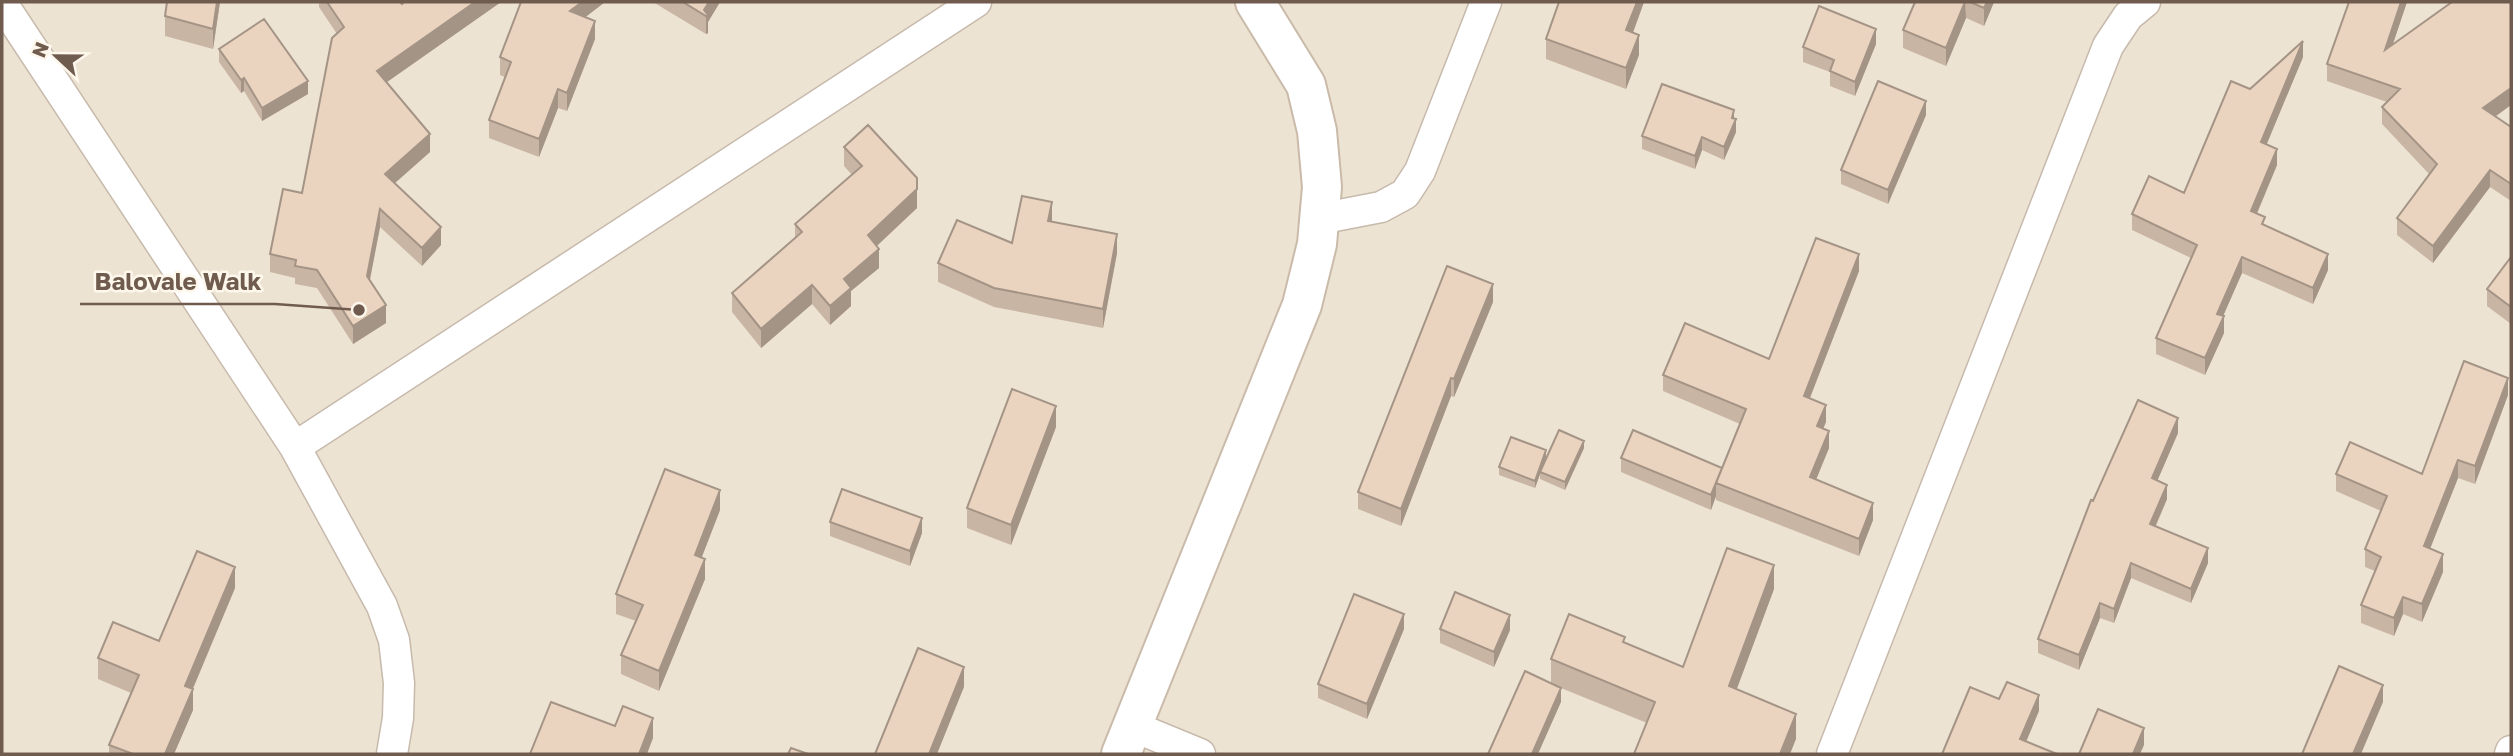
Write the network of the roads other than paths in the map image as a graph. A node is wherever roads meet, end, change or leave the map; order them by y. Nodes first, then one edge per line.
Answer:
1 (976, 2) edge
2 (1255, 2) edge
3 (1486, 2) edge
4 (2145, 2) edge
5 (2, 3) edge
6 (1319, 219) junction
7 (295, 447) junction
8 (1126, 740) edge
9 (392, 754) edge
10 (1200, 754) edge
11 (1832, 754) edge

1 - 7 street
2 - 6 street
3 - 6 street
4 - 11 street
5 - 7 street
6 - 8 street
7 - 9 street
8 - 10 street

